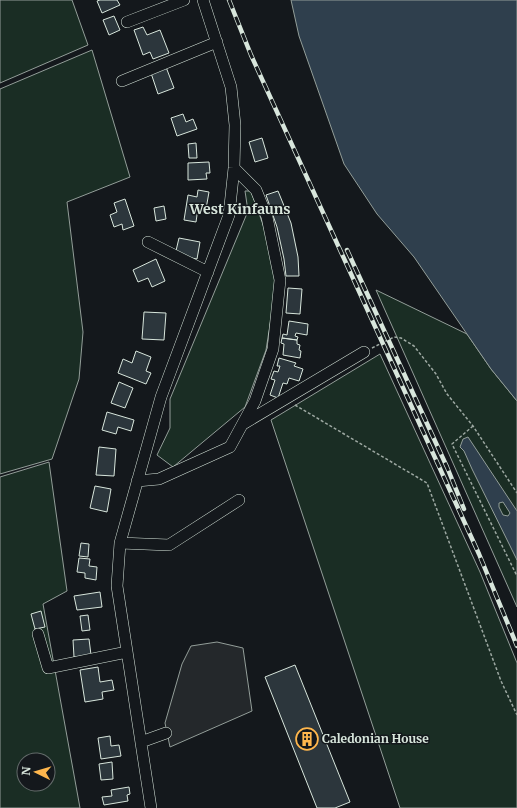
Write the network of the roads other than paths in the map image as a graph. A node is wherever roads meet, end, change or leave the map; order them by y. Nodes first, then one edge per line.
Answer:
1 (184, 0) edge
2 (203, 0) edge
3 (127, 22) dead end
4 (217, 42) junction
5 (122, 81) dead end
6 (234, 168) junction
7 (148, 242) dead end
8 (208, 272) junction
9 (364, 352) road end
10 (242, 425) junction
11 (137, 481) junction
12 (239, 500) dead end
13 (120, 543) junction
14 (38, 634) dead end
15 (127, 652) junction
16 (166, 733) dead end
17 (141, 742) junction
18 (151, 808) edge

1 - 3 street
2 - 4 street
4 - 5 street
4 - 6 street
6 - 8 street
6 - 10 street
7 - 8 street
8 - 11 street
9 - 10 street
10 - 11 street
11 - 13 street
12 - 13 street
13 - 15 street
14 - 15 street
15 - 17 street
16 - 17 street
17 - 18 street

